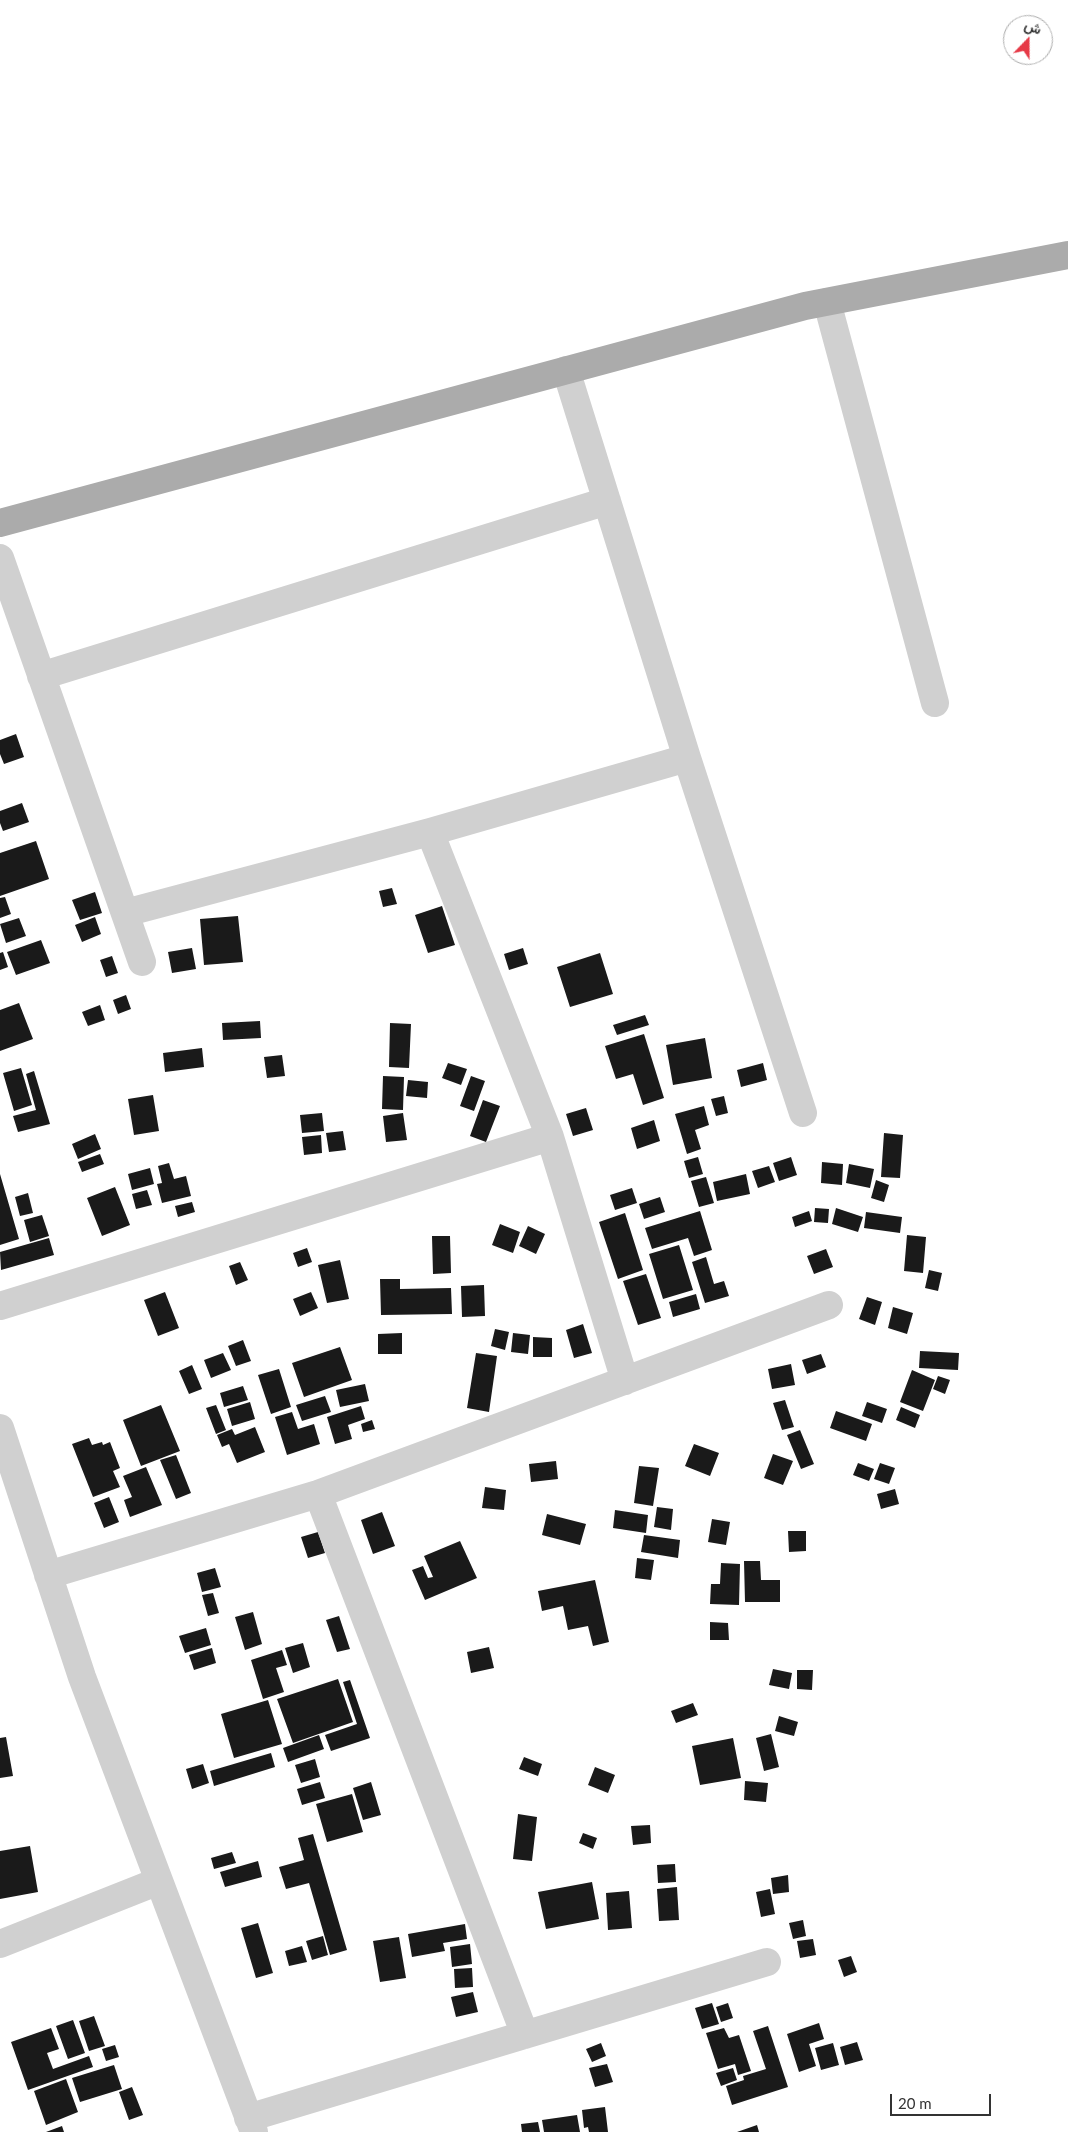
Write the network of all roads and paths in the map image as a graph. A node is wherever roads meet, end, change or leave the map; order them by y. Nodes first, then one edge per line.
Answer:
1 (1068, 255) edge
2 (827, 302) junction
3 (566, 370) junction
4 (607, 501) junction
5 (0, 523) edge
6 (0, 558) edge
7 (41, 676) junction
8 (935, 703) dead end
9 (687, 758) junction
10 (430, 832) junction
11 (125, 913) junction
12 (142, 962) dead end
13 (803, 1113) dead end
14 (550, 1137) junction
15 (829, 1305) dead end
16 (0, 1306) edge
17 (624, 1381) junction
18 (0, 1428) edge
19 (318, 1494) junction
20 (48, 1575) junction
21 (159, 1881) junction
22 (0, 1944) edge
23 (767, 1962) dead end
24 (525, 2035) junction
25 (251, 2125) edge

1 - 2 main road
2 - 3 main road
2 - 8 street
3 - 4 street
3 - 5 main road
4 - 7 street
4 - 9 street
6 - 7 street
7 - 11 street
9 - 10 street
9 - 13 street
10 - 11 street
10 - 14 street
11 - 12 street
14 - 16 street
14 - 17 street
15 - 17 street
17 - 19 street
18 - 20 street
19 - 20 street
19 - 24 street
20 - 21 street
21 - 22 street
21 - 25 street
23 - 24 street
24 - 25 street

